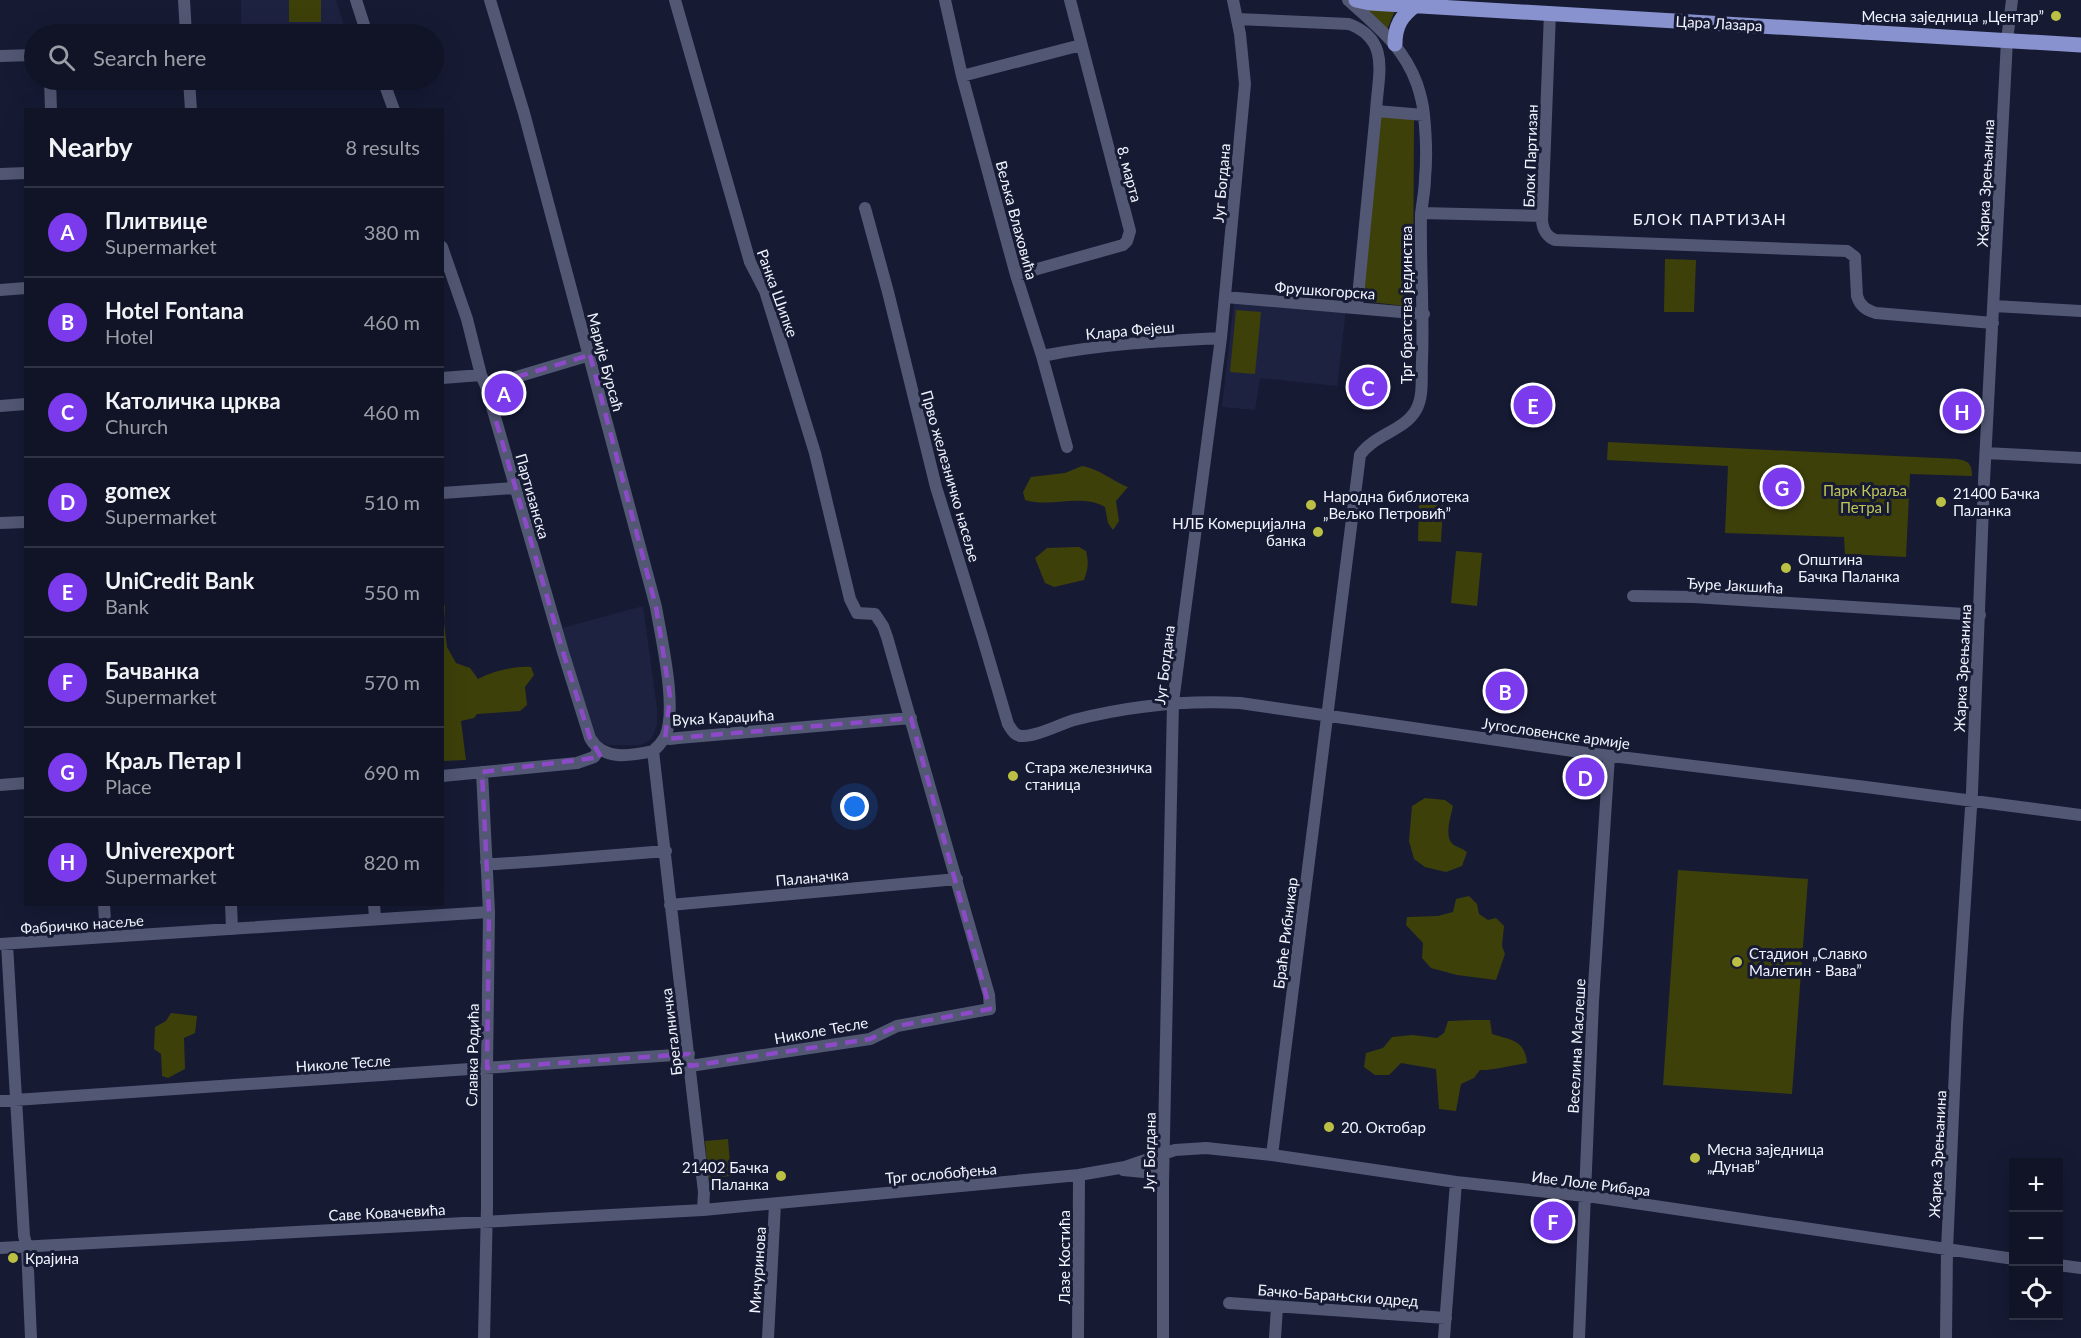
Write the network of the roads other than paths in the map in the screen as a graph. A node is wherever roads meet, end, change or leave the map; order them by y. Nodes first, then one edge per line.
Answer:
1 (184, 0) edge
2 (356, 0) edge
3 (490, 0) edge
4 (675, 0) edge
5 (945, 0) edge
6 (1070, 0) edge
7 (1233, 0) edge
8 (1348, 0) edge
9 (1356, 0) edge
10 (2012, 0) edge
11 (1425, 4) edge
12 (1550, 12) junction
13 (1237, 19) junction
14 (185, 24) edge
15 (364, 24) edge
16 (2007, 40) junction
17 (1395, 44) junction
18 (1081, 45) junction
19 (2081, 45) edge
20 (24, 56) edge
21 (0, 57) edge
22 (962, 76) junction
23 (50, 90) edge
24 (190, 90) edge
25 (387, 90) edge
26 (51, 108) edge
27 (191, 108) edge
28 (393, 108) edge
29 (1376, 111) junction
30 (1424, 115) junction
31 (24, 173) edge
32 (0, 174) edge
33 (864, 208) dead end
34 (1421, 213) junction
35 (1542, 216) junction
36 (445, 263) edge
37 (1016, 275) junction
38 (24, 288) edge
39 (0, 290) edge
40 (1225, 297) junction
41 (1994, 306) junction
42 (1357, 307) junction
43 (2081, 311) edge
44 (1424, 314) junction
45 (1993, 323) junction
46 (1221, 338) junction
47 (590, 355) junction
48 (1042, 356) junction
49 (444, 378) edge
50 (484, 381) junction
51 (24, 404) edge
52 (0, 406) edge
53 (1067, 447) dead end
54 (1986, 453) junction
55 (2081, 458) edge
56 (514, 488) junction
57 (444, 493) edge
58 (24, 522) edge
59 (0, 524) edge
60 (1633, 596) dead end
61 (1980, 615) junction
62 (1173, 702) junction
63 (1327, 715) junction
64 (911, 718) junction
65 (1030, 735) joint
66 (666, 736) junction
67 (600, 750) junction
68 (653, 752) junction
69 (1609, 756) junction
70 (482, 772) junction
71 (444, 776) edge
72 (24, 783) edge
73 (0, 785) edge
74 (1971, 801) junction
75 (2081, 815) edge
76 (666, 851) junction
77 (486, 862) junction
78 (957, 879) junction
79 (670, 905) junction
80 (104, 906) edge
81 (231, 906) edge
82 (374, 906) edge
83 (489, 912) junction
84 (375, 918) junction
85 (232, 929) junction
86 (106, 937) junction
87 (4, 944) edge
88 (689, 1060) junction
89 (487, 1068) junction
90 (16, 1100) junction
91 (0, 1101) edge
92 (1164, 1153) junction
93 (1272, 1155) junction
94 (1109, 1171) junction
95 (1079, 1175) junction
96 (1456, 1182) junction
97 (1163, 1184) junction
98 (1585, 1196) junction
99 (775, 1204) junction
100 (703, 1210) junction
101 (487, 1221) junction
102 (27, 1247) junction
103 (0, 1248) edge
104 (1947, 1250) junction
105 (2009, 1258) edge
106 (2063, 1266) edge
107 (2081, 1268) edge
108 (1229, 1303) dead end
109 (1277, 1306) junction
110 (1446, 1317) junction
111 (31, 1338) edge
112 (484, 1338) edge
113 (768, 1338) edge
114 (1078, 1338) edge
115 (1163, 1338) edge
116 (1275, 1338) edge
117 (1444, 1338) edge
118 (1579, 1338) edge
119 (1946, 1338) edge

1 - 14 street
2 - 15 street
3 - 47 street, Марије Бурсаћ
4 - 64 street, Ранка Шипке
5 - 22 street, Вељка Влаховића
6 - 18 street, 8. марта
7 - 13 street, Југ Богдана
8 - 17 street, Трг братства јединства
9 - 11 main road, Цара Лазара
10 - 16 street, Жарка Зрењанина
11 - 12 main road, Цара Лазара
11 - 17 main road
12 - 16 main road, Цара Лазара
12 - 35 street, Блок Партизан
13 - 29 street
13 - 40 street, Југ Богдана
16 - 19 main road, Цара Лазара
16 - 41 street, Жарка Зрењанина
17 - 30 street, Трг братства јединства
18 - 22 street
18 - 37 street, 8. марта
20 - 21 street
22 - 37 street, Вељка Влаховића
23 - 26 street
24 - 27 street
25 - 28 street
29 - 30 street
29 - 42 street
30 - 34 street, Трг братства јединства
31 - 32 street
33 - 65 street, Прво железничко насеље
34 - 35 street
34 - 44 street, Трг братства јединства
35 - 45 street, Блок Партизан
36 - 50 street, Партизанска
37 - 48 street, Вељка Влаховића
38 - 39 street
40 - 42 street, Фрушкогорска
40 - 46 street, Југ Богдана
41 - 43 street
41 - 45 street, Жарка Зрењанина
42 - 44 street, Фрушкогорска
44 - 63 street, Трг братства јединства
45 - 54 street, Жарка Зрењанина
46 - 48 street, Клара Фејеш
46 - 62 street, Југ Богдана
47 - 50 street
47 - 66 street, Марије Бурсаћ
48 - 53 street, Вељка Влаховића
49 - 50 street
50 - 56 street, Партизанска
51 - 52 street
54 - 55 street
54 - 61 street, Жарка Зрењанина
56 - 57 street
56 - 67 street, Партизанска
58 - 59 street
60 - 61 street, Ђуре Јакшића
61 - 74 street, Жарка Зрењанина
62 - 63 street, Југословенске армије
62 - 65 street, Југословенске армије
62 - 92 street, Југ Богдана
63 - 69 street, Југословенске армије
63 - 93 street, Браће Рибникар
64 - 66 street, Вука Караџића
64 - 78 street
66 - 68 street, Вука Караџића
67 - 68 street
67 - 70 street
68 - 76 street, Брегалничка
69 - 74 street, Југословенске армије
69 - 98 street, Веселина Маслеше
70 - 71 street
70 - 77 street, Славка Родића
72 - 73 street
74 - 75 street, Југословенске армије
74 - 104 street, Жарка Зрењанина
76 - 77 street
76 - 79 street, Брегалничка
77 - 83 street, Славка Родића
78 - 79 street, Паланачка
78 - 88 street, Николе Тесле
79 - 88 street, Брегалничка
80 - 86 street
81 - 85 street
82 - 84 street
83 - 84 street, Фабричко насеље
83 - 89 street, Славка Родића
84 - 85 street, Фабричко насеље
85 - 86 street, Фабричко насеље
86 - 87 street, Фабричко насеље
87 - 90 street
88 - 89 street, Николе Тесле
88 - 100 street, Брегалничка
89 - 90 street, Николе Тесле
89 - 101 street, Славка Родића
90 - 91 street, Николе Тесле
90 - 102 street
92 - 93 street, Иве Лоле Рибара
92 - 94 street, Трг ослобођења
92 - 97 street, Југ Богдана
93 - 96 street, Иве Лоле Рибара
94 - 95 street, Трг ослобођења
94 - 97 street, Трг ослобођења
95 - 99 street, Трг ослобођења
95 - 114 street, Лазе Костића
96 - 98 street, Иве Лоле Рибара
96 - 110 street
97 - 115 street, Југ Богдана
98 - 104 street, Иве Лоле Рибара
98 - 118 street, Веселина Маслеше
99 - 100 street, Саве Ковачевића
99 - 113 street, Мичуринова
100 - 101 street, Саве Ковачевића
101 - 102 street, Саве Ковачевића
101 - 112 street, Славка Родића
102 - 103 street, Саве Ковачевића
102 - 111 street
104 - 105 street, Иве Лоле Рибара
104 - 119 street, Жарка Зрењанина
106 - 107 street
108 - 109 street, Бачко-Барањски одред
109 - 110 street, Бачко-Барањски одред
109 - 116 street
110 - 117 street

